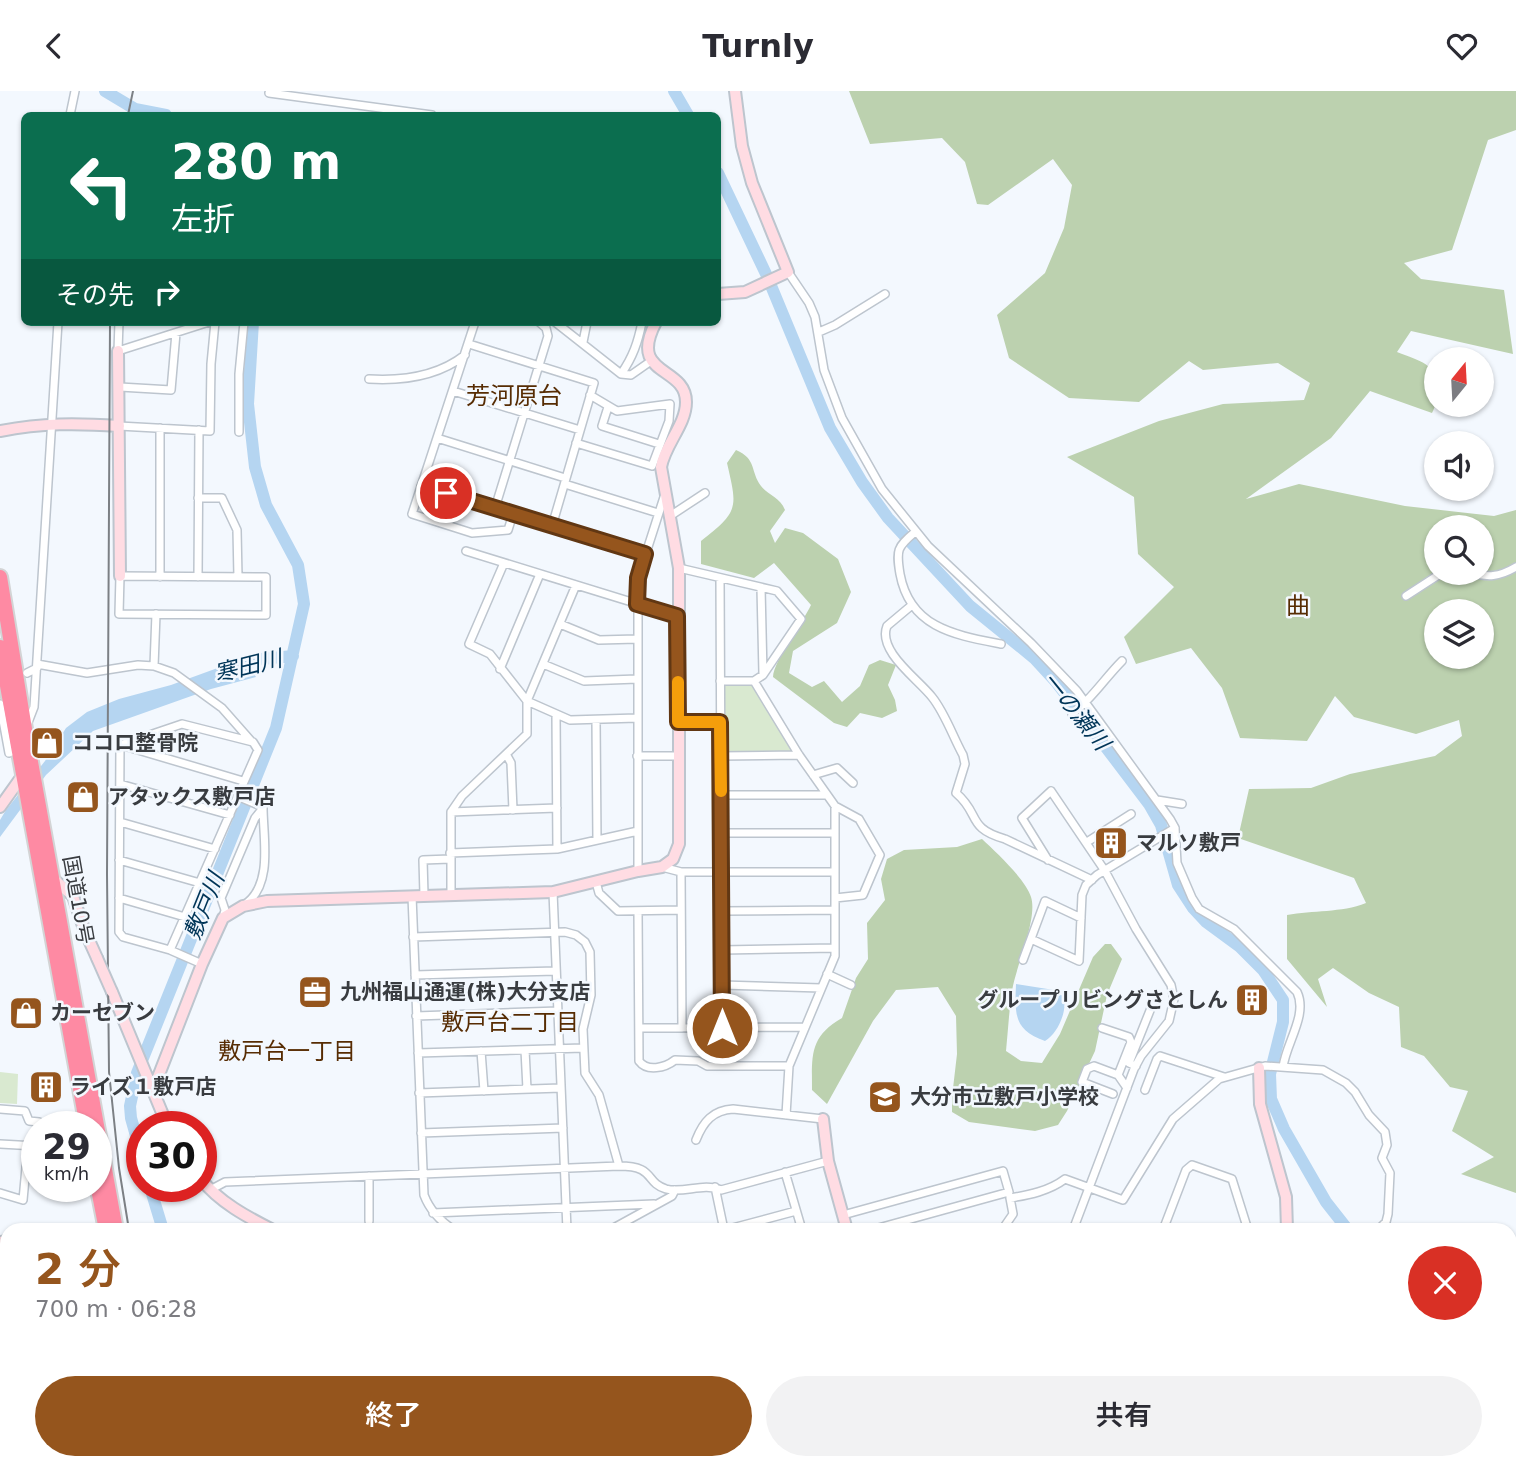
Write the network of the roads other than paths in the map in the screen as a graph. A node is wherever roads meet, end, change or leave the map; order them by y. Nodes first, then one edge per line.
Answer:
1 (735, 91) edge
2 (72, 92) edge
3 (269, 93) dead end
4 (318, 94) edge
5 (70, 112) edge
6 (416, 112) edge
7 (784, 274) junction
8 (721, 294) edge
9 (885, 294) dead end
10 (58, 326) edge
11 (118, 326) edge
12 (197, 326) edge
13 (215, 326) edge
14 (244, 326) edge
15 (474, 326) edge
16 (544, 326) edge
17 (564, 326) edge
18 (586, 326) edge
19 (641, 326) edge
20 (655, 326) edge
21 (819, 332) junction
22 (176, 333) junction
23 (583, 342) junction
24 (469, 344) junction
25 (118, 351) junction
26 (466, 355) junction
27 (651, 361) junction
28 (539, 366) junction
29 (621, 374) junction
30 (369, 379) dead end
31 (120, 387) junction
32 (453, 391) junction
33 (590, 395) junction
34 (608, 407) junction
35 (524, 412) junction
36 (52, 423) junction
37 (119, 425) junction
38 (160, 428) junction
39 (580, 429) junction
40 (0, 431) edge
41 (199, 431) junction
42 (239, 432) dead end
43 (437, 438) junction
44 (576, 443) junction
45 (659, 444) junction
46 (509, 460) junction
47 (657, 465) junction
48 (567, 481) junction
49 (421, 485) junction
50 (665, 493) junction
51 (705, 493) dead end
52 (198, 498) junction
53 (495, 508) junction
54 (658, 513) junction
55 (513, 514) junction
56 (670, 516) junction
57 (551, 526) junction
58 (913, 533) junction
59 (466, 551) dead end
60 (645, 554) junction
61 (504, 563) junction
62 (1516, 567) edge
63 (679, 568) junction
64 (540, 574) junction
65 (120, 576) junction
66 (0, 577) edge
67 (160, 577) junction
68 (198, 577) junction
69 (238, 577) junction
70 (1494, 577) edge
71 (720, 578) junction
72 (1424, 584) edge
73 (576, 585) junction
74 (761, 587) junction
75 (1406, 596) dead end
76 (637, 604) junction
77 (912, 605) junction
78 (156, 614) junction
79 (677, 616) junction
80 (4, 618) edge
81 (560, 624) junction
82 (637, 639) junction
83 (1001, 644) dead end
84 (0, 647) edge
85 (1122, 661) dead end
86 (543, 664) junction
87 (37, 666) junction
88 (154, 666) junction
89 (500, 669) junction
90 (27, 673) dead end
91 (763, 675) junction
92 (637, 680) junction
93 (720, 681) junction
94 (754, 681) junction
95 (527, 701) junction
96 (0, 704) edge
97 (1085, 704) junction
98 (1073, 714) dead end
99 (556, 715) junction
100 (637, 718) junction
101 (596, 720) junction
102 (678, 722) junction
103 (720, 722) junction
104 (25, 729) junction
105 (253, 742) junction
106 (120, 745) junction
107 (506, 754) junction
108 (799, 755) junction
109 (637, 756) junction
110 (678, 756) junction
111 (720, 756) junction
112 (26, 764) junction
113 (813, 775) junction
114 (243, 781) junction
115 (853, 783) dead end
116 (120, 784) junction
117 (721, 795) junction
118 (827, 795) junction
119 (239, 797) junction
120 (1157, 800) junction
121 (1182, 804) dead end
122 (260, 806) junction
123 (835, 806) junction
124 (0, 807) edge
125 (557, 808) junction
126 (513, 810) junction
127 (451, 812) junction
128 (1131, 814) dead end
129 (230, 815) junction
130 (120, 822) junction
131 (1173, 829) junction
132 (638, 831) junction
133 (39, 833) junction
134 (721, 833) junction
135 (835, 833) junction
136 (597, 840) junction
137 (1087, 842) junction
138 (215, 849) junction
139 (557, 849) junction
140 (450, 856) junction
141 (119, 860) junction
142 (1048, 860) junction
143 (41, 867) junction
144 (662, 867) junction
145 (638, 871) junction
146 (1105, 871) junction
147 (681, 872) junction
148 (721, 872) junction
149 (835, 872) junction
150 (53, 879) junction
151 (1092, 880) junction
152 (596, 882) junction
153 (200, 883) junction
154 (553, 891) junction
155 (451, 894) junction
156 (424, 895) junction
157 (412, 896) junction
158 (119, 898) junction
159 (835, 898) junction
160 (243, 906) junction
161 (835, 910) junction
162 (638, 911) junction
163 (681, 911) junction
164 (722, 911) junction
165 (185, 917) junction
166 (223, 918) junction
167 (1081, 918) junction
168 (554, 932) junction
169 (413, 937) junction
170 (1031, 939) junction
171 (835, 949) junction
172 (722, 950) junction
173 (173, 952) junction
174 (1023, 960) dead end
175 (199, 963) junction
176 (556, 971) junction
177 (827, 974) junction
178 (415, 975) junction
179 (722, 985) junction
180 (851, 985) dead end
181 (821, 988) junction
182 (1151, 1008) dead end
183 (558, 1011) junction
184 (416, 1016) junction
185 (805, 1027) junction
186 (640, 1028) junction
187 (682, 1028) junction
188 (722, 1028) junction
189 (1102, 1028) dead end
190 (583, 1048) junction
191 (559, 1049) junction
192 (525, 1050) junction
193 (481, 1051) junction
194 (418, 1053) junction
195 (789, 1066) junction
196 (1136, 1066) junction
197 (1262, 1067) junction
198 (1281, 1067) junction
199 (1118, 1075) junction
200 (1225, 1077) junction
201 (561, 1088) junction
202 (1127, 1088) junction
203 (527, 1089) junction
204 (153, 1090) junction
205 (1145, 1090) dead end
206 (484, 1091) junction
207 (419, 1093) junction
208 (1113, 1094) dead end
209 (0, 1109) edge
210 (24, 1111) edge
211 (84, 1111) edge
212 (162, 1111) edge
213 (786, 1115) junction
214 (823, 1119) joint
215 (562, 1128) junction
216 (421, 1133) junction
217 (696, 1140) dead end
218 (0, 1144) edge
219 (21, 1146) edge
220 (828, 1161) junction
221 (619, 1166) junction
222 (564, 1168) junction
223 (785, 1173) junction
224 (422, 1174) junction
225 (369, 1176) junction
226 (217, 1186) edge
227 (715, 1187) junction
228 (1089, 1187) junction
229 (675, 1190) junction
230 (0, 1193) edge
231 (217, 1195) edge
232 (21, 1199) edge
233 (101, 1202) edge
234 (654, 1204) junction
235 (566, 1207) junction
236 (796, 1211) junction
237 (433, 1213) junction
238 (843, 1215) junction
239 (369, 1221) dead end
240 (106, 1223) edge
241 (106, 1223) edge
242 (259, 1223) edge
243 (444, 1223) edge
244 (567, 1223) edge
245 (622, 1223) edge
246 (723, 1223) edge
247 (751, 1223) edge
248 (800, 1223) edge
249 (845, 1223) edge
250 (896, 1223) edge
251 (1007, 1223) edge
252 (1076, 1223) edge
253 (1166, 1223) edge
254 (1246, 1223) edge
255 (1287, 1223) edge
256 (1385, 1223) edge

1 - 7 street
2 - 5 street
3 - 4 street
4 - 6 street
7 - 8 street
7 - 21 street
9 - 21 street
10 - 36 street
11 - 25 street
12 - 22 street
13 - 41 street
14 - 42 street
15 - 24 street
16 - 28 street
17 - 23 street
18 - 23 street
19 - 29 street
20 - 27 street
21 - 58 street
22 - 25 street
22 - 31 street
23 - 29 street
24 - 26 street
24 - 28 street
25 - 31 street
26 - 30 street
26 - 32 street
27 - 29 street
27 - 47 street
28 - 33 street
28 - 35 street
31 - 37 street
32 - 35 street
32 - 43 street
33 - 34 street
33 - 39 street
34 - 45 street
34 - 45 street
35 - 39 street
35 - 46 street
36 - 37 street
36 - 40 street
36 - 87 street
37 - 38 street
37 - 65 street
38 - 41 street
38 - 67 street
39 - 44 street
41 - 52 street
43 - 46 street
43 - 49 street
44 - 47 street
44 - 48 street
45 - 47 street
46 - 48 street
46 - 53 street
47 - 50 street
48 - 54 street
48 - 57 street
49 - 53 street
49 - 55 street
50 - 54 street
50 - 56 street
51 - 56 street
52 - 68 street
52 - 69 street
53 - 55 street
54 - 60 street
55 - 57 street
56 - 63 street
57 - 60 street
58 - 77 street
58 - 97 street
59 - 61 street
60 - 76 street
61 - 64 street
61 - 89 street
62 - 70 street
63 - 71 street
63 - 79 street
64 - 73 street
64 - 89 street
65 - 67 street
65 - 78 street
66 - 80 highway, 国道10号
67 - 68 street
68 - 69 street
69 - 78 street
71 - 74 street
71 - 93 street
72 - 75 street
73 - 76 street
73 - 81 street
74 - 91 street
74 - 91 street
76 - 79 street
76 - 82 street
77 - 83 street
77 - 142 street
78 - 88 street
79 - 102 street
80 - 104 highway, 国道10号
81 - 82 street
81 - 86 street
82 - 92 street
84 - 112 highway, 国道10号
85 - 97 street
86 - 92 street
86 - 95 street
87 - 88 street
87 - 90 street
87 - 104 street
88 - 105 street
89 - 95 street
91 - 94 street
92 - 100 street
93 - 94 street
93 - 103 street
94 - 108 street
95 - 99 street
95 - 107 street
96 - 112 street
97 - 98 street
97 - 120 street
99 - 101 street
99 - 125 street
100 - 101 street
100 - 109 street
101 - 136 street
102 - 103 street
102 - 110 street
103 - 111 street
104 - 112 highway, 国道10号
105 - 106 street
105 - 114 street
106 - 114 street
106 - 116 street
107 - 126 street
107 - 127 street
108 - 111 street
108 - 113 street
109 - 110 street
109 - 132 street
110 - 144 street
111 - 117 street
112 - 124 street
112 - 133 highway, 国道10号
112 - 133 highway, 国道10号
113 - 115 street
113 - 118 street
114 - 119 street
116 - 129 street
116 - 130 street
117 - 118 street
117 - 134 street
118 - 123 street
119 - 122 street
119 - 129 street
120 - 121 street
120 - 131 street
122 - 160 street
122 - 166 street
123 - 135 street
123 - 159 street
125 - 126 street
125 - 139 street
126 - 127 street
127 - 140 street
128 - 137 street
129 - 138 street
130 - 138 street
130 - 141 street
131 - 146 street
131 - 198 street
132 - 136 street
132 - 145 street
133 - 143 highway, 国道10号
133 - 150 highway, 国道10号
134 - 135 street
134 - 148 street
135 - 149 street
136 - 139 street
137 - 142 street
137 - 146 street
138 - 153 street
139 - 140 street
140 - 155 street
140 - 156 street
141 - 153 street
141 - 158 street
142 - 151 street
143 - 150 street
143 - 211 highway, 国道10号
144 - 145 street
144 - 147 street
145 - 152 street
146 - 151 street
146 - 196 street
147 - 148 street
147 - 163 street
148 - 149 street
148 - 164 street
149 - 159 street
150 - 204 street, bridge
150 - 240 highway, 国道10号
151 - 167 street
152 - 154 street
152 - 162 street
153 - 165 street
154 - 155 street
154 - 168 street
155 - 156 street
156 - 157 street
157 - 160 street
157 - 169 street
158 - 165 street
158 - 173 street
159 - 161 street
160 - 166 street
161 - 164 street
161 - 171 street
162 - 163 street
162 - 186 street
163 - 187 street
164 - 172 street
165 - 173 street
166 - 175 street
167 - 170 street
167 - 170 street
168 - 169 street
168 - 176 street
168 - 190 street
169 - 178 street
170 - 174 street
171 - 172 street
171 - 177 street
172 - 179 street
173 - 175 street
175 - 204 street
176 - 178 street
176 - 183 street
177 - 180 street
177 - 181 street
178 - 184 street
179 - 181 street
179 - 188 street
181 - 185 street
182 - 196 street
183 - 184 street
183 - 191 street
184 - 194 street
185 - 188 street
185 - 195 street
186 - 187 street
186 - 195 street
187 - 188 street
189 - 199 street
190 - 191 street
190 - 221 street
191 - 192 street
191 - 201 street
192 - 193 street
192 - 203 street
193 - 194 street
193 - 206 street
194 - 207 street
195 - 213 street
196 - 202 street
197 - 198 street
197 - 200 street
197 - 255 street
198 - 256 street
199 - 202 street
199 - 208 street
200 - 205 street
200 - 228 street
201 - 203 street
201 - 215 street
202 - 228 street
203 - 206 street
204 - 212 street
206 - 207 street
207 - 216 street
209 - 210 street
213 - 214 street
213 - 217 street
214 - 220 street
215 - 216 street
215 - 222 street
216 - 224 street
218 - 219 street
220 - 223 street
220 - 238 street
221 - 222 street
221 - 229 street
222 - 224 street
222 - 235 street
223 - 227 street
223 - 236 street
224 - 225 street
224 - 237 street
225 - 226 street
225 - 239 street
227 - 229 street
227 - 246 street
228 - 251 street
228 - 252 street
229 - 234 street
230 - 232 street
231 - 242 street
233 - 241 highway, 国道10号
234 - 235 street
234 - 245 street
235 - 237 street
235 - 244 street
236 - 247 street
236 - 248 street
237 - 243 street
238 - 249 street
238 - 250 street
253 - 254 street

